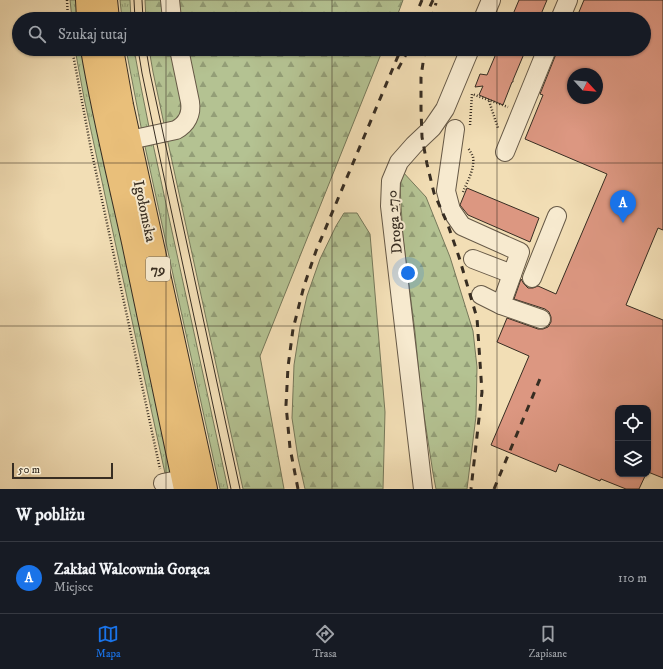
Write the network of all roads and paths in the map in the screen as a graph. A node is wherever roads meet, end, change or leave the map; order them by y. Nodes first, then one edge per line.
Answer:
1 (67, 0) edge
2 (87, 0) edge
3 (106, 0) edge
4 (170, 0) edge
5 (490, 0) edge
6 (568, 0) edge
7 (68, 12) edge
8 (88, 12) edge
9 (107, 12) edge
10 (171, 12) edge
11 (485, 12) edge
12 (563, 12) edge
13 (73, 56) edge
14 (93, 56) edge
15 (113, 56) edge
16 (180, 56) edge
17 (467, 56) edge
18 (544, 56) edge
19 (489, 100) junction
20 (521, 112) junction
21 (463, 128) joint
22 (130, 140) junction
23 (468, 148) dead end
24 (505, 151) joint
25 (451, 210) junction
26 (557, 216) dead end
27 (474, 259) dead end
28 (512, 274) junction
29 (532, 278) dead end
30 (481, 295) dead end
31 (501, 305) junction
32 (541, 319) dead end
33 (177, 484) edge
34 (206, 489) edge
35 (423, 489) edge

1 - 7 path
2 - 8 main road
3 - 9 main road
4 - 10 lane
5 - 11 lane
6 - 12 lane
13 - 33 path
14 - 33 main road, Igołomska / 79
15 - 22 main road, Igołomska / 79
16 - 22 lane
17 - 35 lane, Droga 270
18 - 20 lane
19 - 20 path
19 - 21 path
19 - 24 path
20 - 24 lane
21 - 25 lane
22 - 34 main road, Igołomska / 79
23 - 25 path
25 - 28 lane
26 - 29 lane
27 - 28 lane
28 - 31 lane
30 - 31 lane
31 - 32 lane

